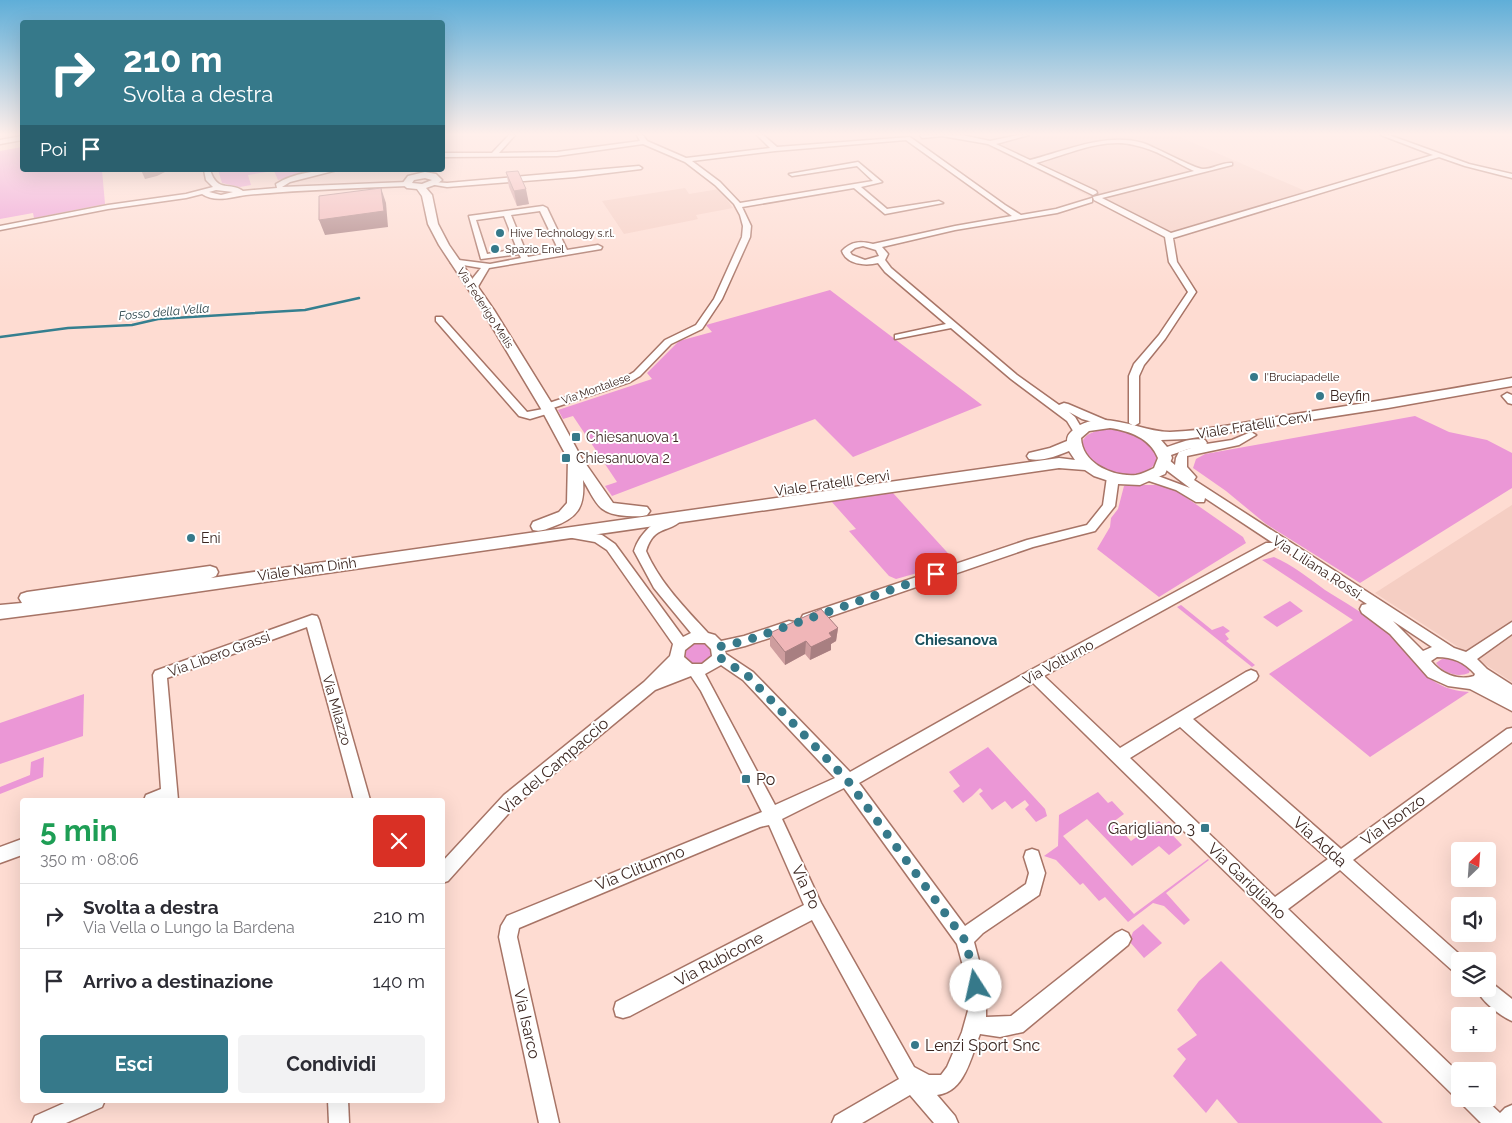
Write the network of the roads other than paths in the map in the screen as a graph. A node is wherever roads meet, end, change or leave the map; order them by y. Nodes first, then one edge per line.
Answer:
1 (208, 187) edge
2 (216, 187) edge
3 (274, 187) edge
4 (284, 187) edge
5 (302, 187) edge
6 (420, 187) edge
7 (433, 187) edge
8 (719, 187) edge
9 (847, 187) edge
10 (858, 187) edge
11 (979, 187) edge
12 (1076, 187) edge
13 (1080, 187) edge
14 (1137, 187) edge
15 (1332, 187) edge
16 (294, 188) junction
17 (206, 192) junction
18 (219, 192) junction
19 (236, 193) junction
20 (1076, 195) junction
21 (1096, 198) junction
22 (939, 203) dead end
23 (739, 205) junction
24 (1070, 206) junction
25 (429, 208) junction
26 (507, 213) junction
27 (1019, 217) junction
28 (0, 229) edge
29 (1170, 236) junction
30 (892, 243) junction
31 (875, 246) junction
32 (598, 247) dead end
33 (522, 251) junction
34 (564, 253) junction
35 (881, 255) junction
36 (525, 259) junction
37 (454, 261) junction
38 (869, 262) junction
39 (485, 267) junction
40 (888, 270) junction
41 (462, 272) junction
42 (472, 288) junction
43 (439, 319) dead end
44 (953, 324) junction
45 (898, 337) dead end
46 (1004, 366) junction
47 (1512, 382) edge
48 (1510, 395) edge
49 (548, 408) junction
50 (1110, 424) junction
51 (1138, 428) junction
52 (1251, 435) junction
53 (1075, 438) junction
54 (1164, 458) junction
55 (575, 459) junction
56 (1086, 465) junction
57 (1113, 477) junction
58 (1150, 477) junction
59 (1183, 483) junction
60 (642, 511) junction
61 (690, 515) junction
62 (1241, 517) junction
63 (591, 518) joint
64 (613, 525) joint
65 (539, 526) junction
66 (556, 534) junction
67 (1270, 546) junction
68 (0, 602) edge
69 (0, 612) edge
70 (312, 620) joint
71 (1512, 626) edge
72 (704, 637) junction
73 (679, 651) junction
74 (1449, 651) junction
75 (719, 652) junction
76 (1468, 658) junction
77 (1424, 661) junction
78 (693, 670) junction
79 (1482, 673) junction
80 (1034, 675) junction
81 (1251, 676) dead end
82 (1471, 683) junction
83 (649, 686) junction
84 (1512, 693) edge
85 (1512, 705) edge
86 (1181, 718) junction
87 (1512, 734) edge
88 (1118, 756) junction
89 (848, 781) junction
90 (170, 797) edge
91 (361, 798) edge
92 (773, 817) junction
93 (20, 848) edge
94 (0, 855) edge
95 (1032, 857) dead end
96 (1340, 859) junction
97 (445, 872) edge
98 (1275, 908) junction
99 (816, 909) junction
100 (510, 926) joint
101 (964, 939) junction
102 (1122, 939) dead end
103 (1451, 958) edge
104 (1495, 997) edge
105 (623, 1009) dead end
106 (1512, 1012) edge
107 (974, 1023) junction
108 (1451, 1079) edge
109 (915, 1085) junction
110 (87, 1103) edge
111 (338, 1103) edge
112 (1479, 1107) edge
113 (1512, 1115) edge
114 (42, 1123) edge
115 (339, 1123) edge
116 (550, 1123) edge
117 (842, 1123) edge
118 (948, 1123) edge
119 (1496, 1123) edge
120 (1505, 1123) edge

1 - 17 street
2 - 18 street
3 - 19 street
4 - 16 street
5 - 16 street
6 - 25 main road, Via Federigo Melis
7 - 25 main road, Via Federigo Melis
8 - 23 street, Via Montalese
9 - 23 street
10 - 22 street
11 - 27 street
12 - 20 street
13 - 21 street
14 - 21 street
15 - 29 street
16 - 19 street
17 - 18 street
17 - 28 street
18 - 19 street
18 - 19 street
20 - 21 street
20 - 24 street
21 - 24 street
21 - 29 street
23 - 49 street, Via Montalese
24 - 27 street
25 - 37 main road, Via Federigo Melis
26 - 33 street
26 - 33 street
26 - 34 street
27 - 30 street
29 - 51 street
30 - 31 street
30 - 35 street
31 - 35 street
31 - 38 street
32 - 34 street
33 - 36 street
34 - 36 street
35 - 38 street
35 - 40 street
36 - 39 street
37 - 39 street
37 - 41 main road, Via Federigo Melis
38 - 40 street
39 - 41 street
39 - 42 street
40 - 44 street
41 - 42 main road, Via Federigo Melis
42 - 49 main road, Via Federigo Melis
43 - 49 street
44 - 45 street
44 - 46 street
46 - 50 street
46 - 53 street
47 - 51 main road, Viale Fratelli Cervi
48 - 52 main road, Viale Fratelli Cervi
49 - 55 main road, Via Montalese
50 - 51 main road, Viale Fratelli Cervi
50 - 53 main road, Viale Fratelli Cervi
51 - 54 main road, Viale Fratelli Cervi
52 - 54 main road, Viale Fratelli Cervi
52 - 62 street
53 - 56 main road
53 - 60 main road, Viale Fratelli Cervi
54 - 58 main road, Viale Fratelli Cervi
54 - 59 street
55 - 60 main road, Via Montalese
55 - 65 main road
56 - 57 main road, Viale Fratelli Cervi
56 - 61 main road, Viale Fratelli Cervi
57 - 58 main road, Viale Fratelli Cervi
57 - 75 street
58 - 59 street
59 - 62 street, Via Liliana Rossi
59 - 67 street, Via Liliana Rossi
60 - 63 main road, Viale Fratelli Cervi
61 - 64 main road, Viale Fratelli Cervi
61 - 72 street
62 - 74 street, Via Liliana Rossi
63 - 65 main road, Viale Nam Dinh
64 - 66 main road, Viale Nam Dinh
65 - 68 main road, Viale Nam Dinh
66 - 69 main road, Viale Nam Dinh
66 - 73 street
67 - 77 street, Via Liliana Rossi
67 - 80 street, Via Volturno
70 - 90 street, Via Libero Grassi
70 - 91 street, Via Milazzo
71 - 76 street
72 - 73 street
72 - 75 street
73 - 78 street
73 - 83 street, Via del Campaccio
74 - 76 street, Via Liliana Rossi
74 - 77 street
75 - 78 street
75 - 89 street
76 - 79 street, Via Liliana Rossi
77 - 82 street, Via Liliana Rossi
78 - 83 street, Via del Campaccio
78 - 92 street, Via Po
79 - 82 street
79 - 84 street, Via Liliana Rossi
80 - 88 street, Via Garigliano
80 - 89 street, Via Volturno
81 - 86 street
82 - 85 street, Via Liliana Rossi
83 - 97 street, Via del Campaccio
86 - 88 street
86 - 96 street, Via Adda
87 - 96 street, Via Isonzo
88 - 98 street, Via Garigliano
89 - 92 street, Via Volturno
89 - 101 street
92 - 99 street, Via Po
92 - 100 street, Via Clitumno
93 - 94 street
95 - 101 street
96 - 98 street, Via Isonzo
96 - 103 street, Via Adda
98 - 108 street, Via Garigliano
99 - 105 street, Via Rubicone
99 - 109 street, Via Po
100 - 116 street, Via Isarco
101 - 107 street
102 - 107 street
104 - 106 street
107 - 109 street
109 - 117 street
109 - 118 street
110 - 114 street
111 - 115 street
112 - 119 street
113 - 120 street

